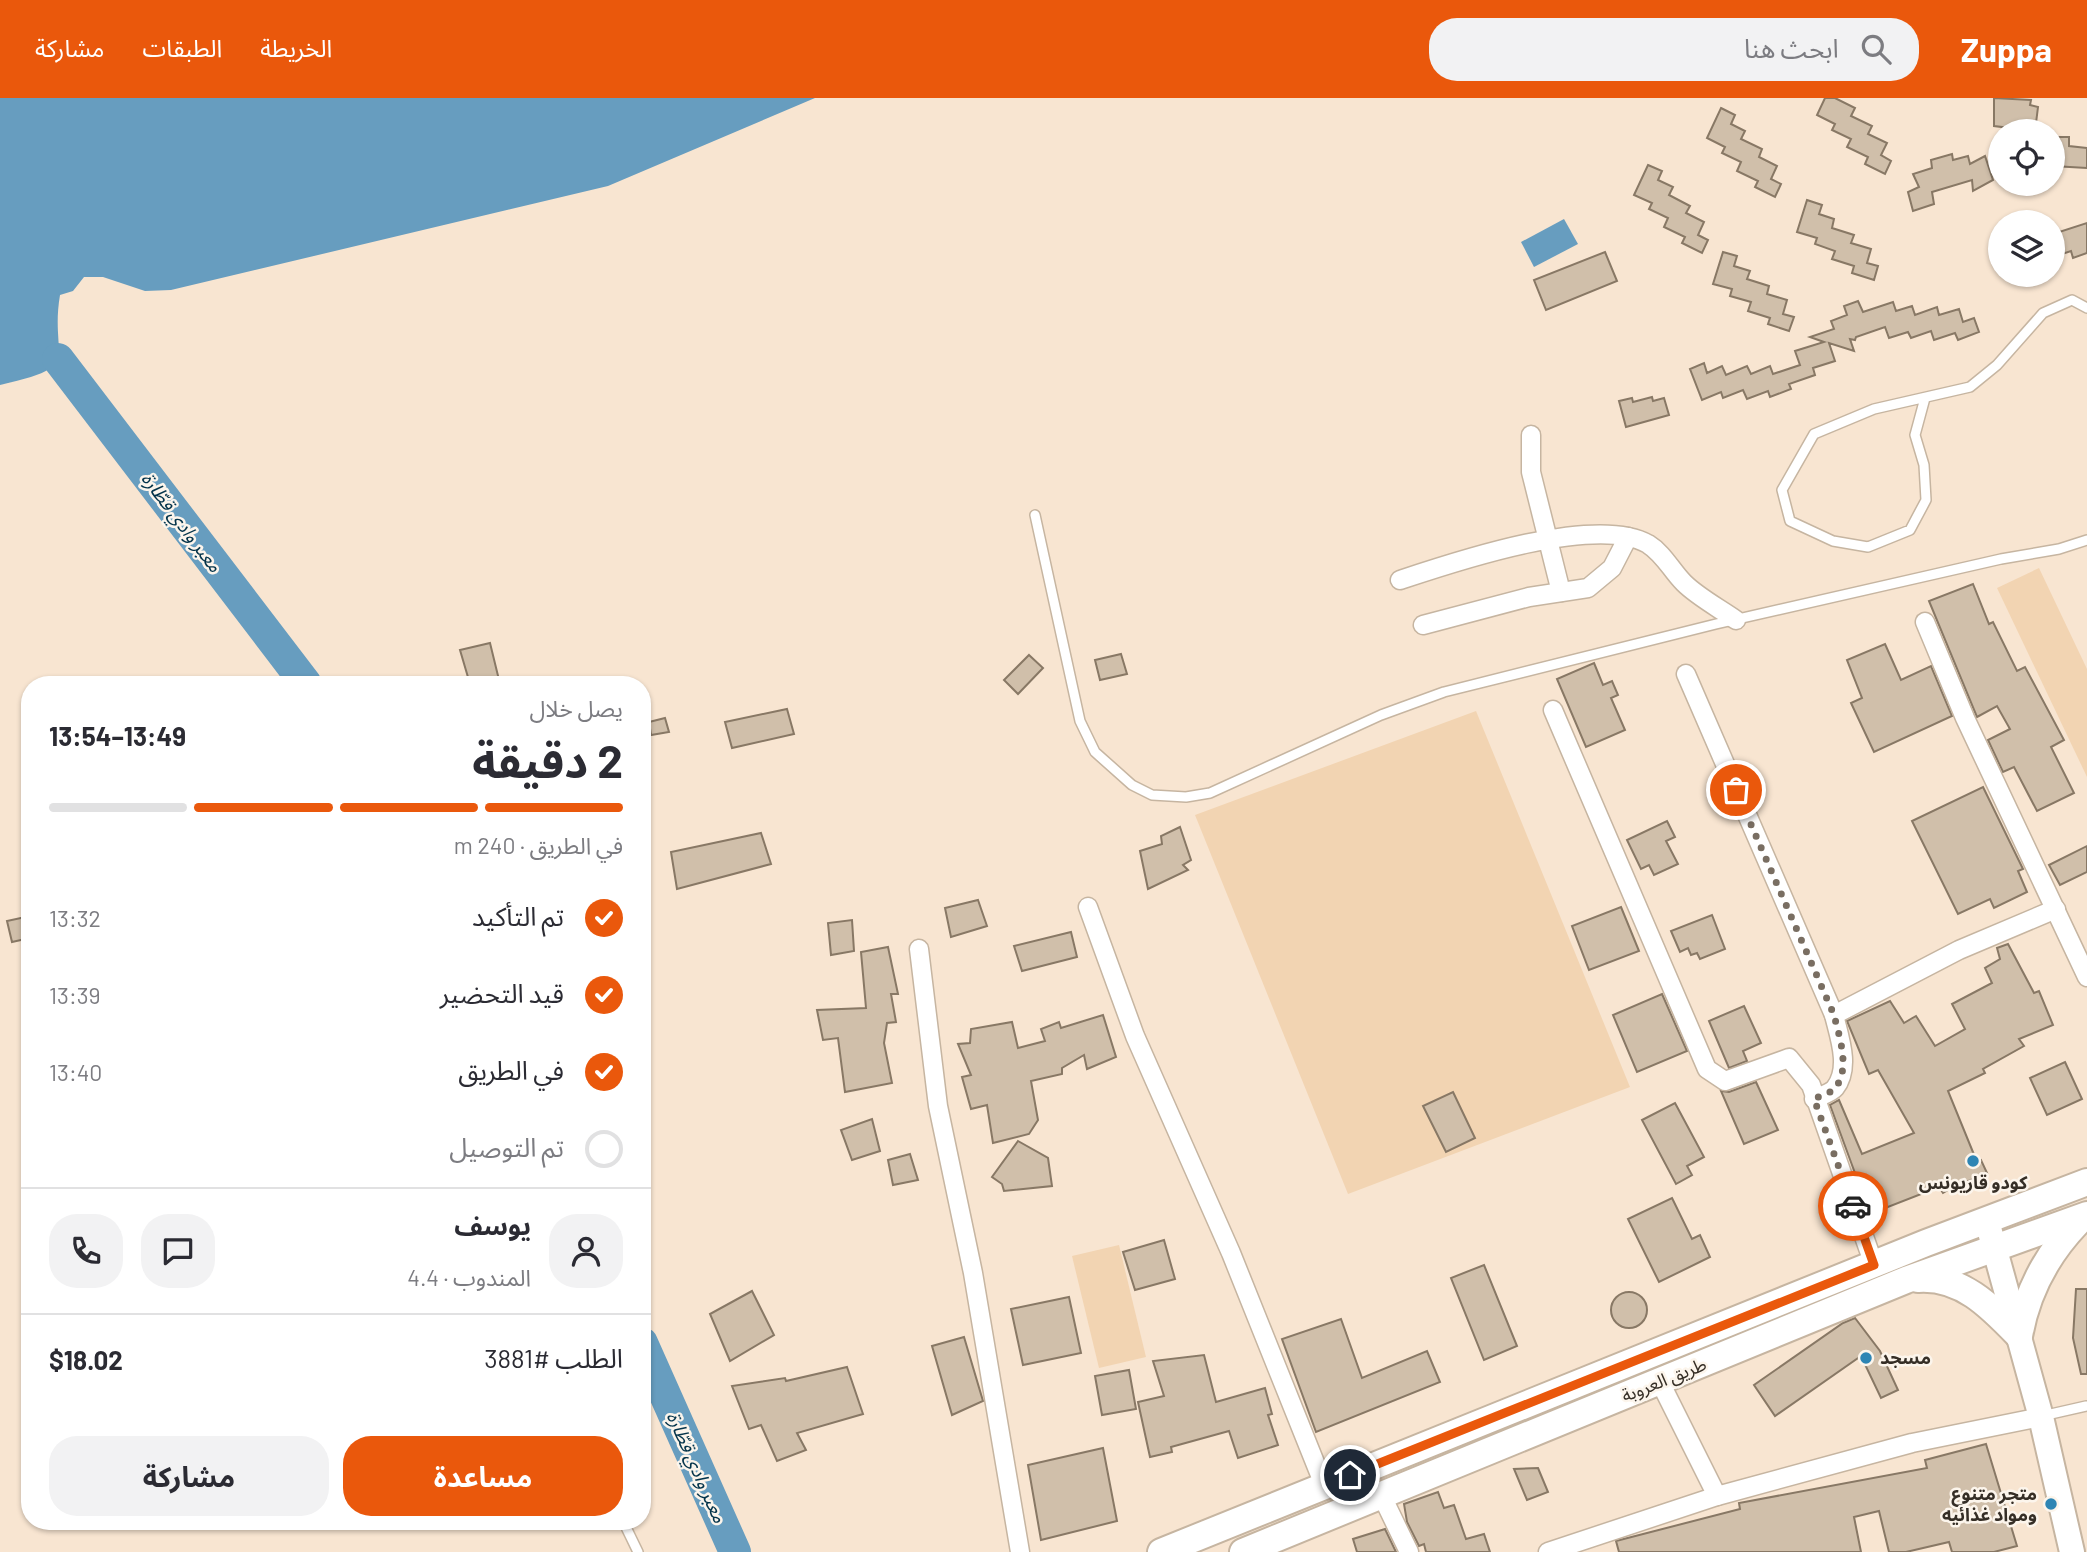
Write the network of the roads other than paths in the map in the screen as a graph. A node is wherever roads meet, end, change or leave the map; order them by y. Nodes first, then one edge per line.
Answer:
1 (2087, 308) edge
2 (1925, 398) junction
3 (1531, 435) dead end
4 (1035, 515) dead end
5 (1628, 537) junction
6 (2087, 540) edge
7 (1546, 541) junction
8 (1400, 580) dead end
9 (1560, 592) junction
10 (1735, 620) junction
11 (1925, 622) dead end
12 (1423, 625) dead end
13 (1686, 674) dead end
14 (1553, 710) dead end
15 (1088, 907) dead end
16 (2056, 909) junction
17 (919, 949) dead end
18 (2087, 976) edge
19 (1834, 1015) junction
20 (1814, 1099) junction
21 (2087, 1182) edge
22 (2086, 1215) edge
23 (1987, 1221) junction
24 (1995, 1247) junction
25 (1874, 1265) junction
26 (1906, 1280) junction
27 (2019, 1336) junction
28 (1660, 1382) junction
29 (2086, 1406) edge
30 (2041, 1417) junction
31 (1324, 1485) junction
32 (1381, 1494) junction
33 (1717, 1496) junction
34 (627, 1530) edge
35 (2068, 1551) edge
36 (638, 1552) edge
37 (1020, 1552) edge
38 (1161, 1552) edge
39 (1243, 1552) edge
40 (1409, 1552) edge
41 (1548, 1552) edge

1 - 2 lane
2 - 2 lane
3 - 7 street
4 - 10 lane
5 - 7 street
5 - 9 street
5 - 10 street
6 - 10 lane
7 - 8 street
7 - 9 street
9 - 12 street
11 - 16 street
13 - 19 street
14 - 20 street
15 - 31 street
16 - 18 street
16 - 19 street
17 - 37 street
19 - 20 street
20 - 25 street
21 - 23 main road
22 - 24 main road, طريق العروبة
22 - 27 main road
23 - 24 street
23 - 25 main road
24 - 26 main road, طريق العروبة
24 - 27 street
25 - 31 main road
26 - 27 main road
26 - 28 main road, طريق العروبة
27 - 30 street
28 - 32 main road, طريق العروبة
28 - 33 street
29 - 30 lane
30 - 33 street
30 - 35 street
31 - 38 main road
32 - 39 main road, طريق العروبة
32 - 40 street
33 - 41 street
34 - 36 lane

